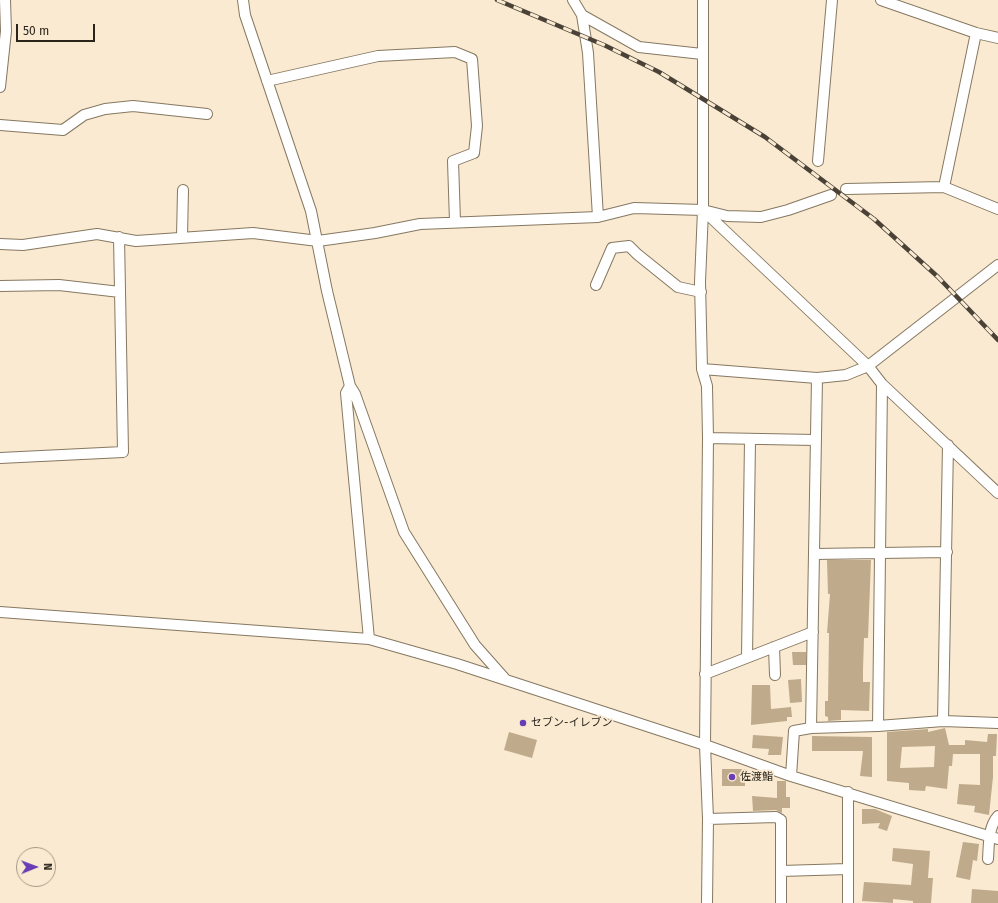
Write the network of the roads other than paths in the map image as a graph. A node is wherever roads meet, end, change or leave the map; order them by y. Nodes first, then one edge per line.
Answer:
1 (5, 0) edge
2 (243, 0) edge
3 (573, 0) edge
4 (703, 0) edge
5 (832, 0) edge
6 (881, 0) edge
7 (582, 15) junction
8 (976, 33) junction
9 (998, 38) edge
10 (702, 54) junction
11 (267, 81) junction
12 (0, 87) edge
13 (207, 114) dead end
14 (0, 125) edge
15 (818, 161) dead end
16 (944, 187) junction
17 (846, 189) dead end
18 (183, 190) dead end
19 (831, 195) dead end
20 (998, 209) edge
21 (703, 210) junction
22 (598, 217) junction
23 (455, 222) junction
24 (119, 237) junction
25 (182, 237) junction
26 (318, 240) junction
27 (0, 244) edge
28 (998, 265) edge
29 (596, 285) dead end
30 (0, 286) edge
31 (120, 292) junction
32 (701, 292) junction
33 (868, 366) junction
34 (702, 369) junction
35 (817, 378) junction
36 (882, 384) junction
37 (350, 386) junction
38 (708, 438) junction
39 (750, 440) junction
40 (815, 440) junction
41 (948, 445) junction
42 (0, 458) edge
43 (998, 493) edge
44 (947, 552) junction
45 (814, 554) junction
46 (879, 554) junction
47 (0, 612) edge
48 (813, 632) junction
49 (369, 639) junction
50 (774, 646) junction
51 (747, 657) junction
52 (706, 674) junction
53 (775, 674) dead end
54 (506, 680) junction
55 (944, 721) junction
56 (998, 723) edge
57 (878, 726) junction
58 (811, 728) junction
59 (705, 745) junction
60 (791, 776) junction
61 (848, 792) junction
62 (998, 816) edge
63 (708, 819) junction
64 (994, 838) edge
65 (988, 859) dead end
66 (848, 869) junction
67 (781, 871) junction
68 (707, 903) edge
69 (781, 903) edge
70 (848, 903) edge

1 - 12 street
2 - 11 street
3 - 7 street
4 - 10 street
5 - 15 street
6 - 8 street
7 - 10 street
7 - 22 street
8 - 9 street
8 - 16 street
10 - 21 street
11 - 23 street
11 - 26 street
13 - 14 street
16 - 17 street
16 - 20 street
18 - 25 street
19 - 21 street
21 - 22 street
21 - 32 street
21 - 33 street
22 - 23 street
23 - 26 street
24 - 25 street
24 - 27 street
24 - 31 street
25 - 26 street
26 - 37 street
28 - 33 street
29 - 32 street
30 - 31 street
31 - 42 street
32 - 34 street
33 - 35 street
33 - 36 street
34 - 35 street
34 - 38 street
35 - 40 street
36 - 41 street
36 - 46 street
37 - 49 street
37 - 54 street
38 - 39 street
38 - 52 street
39 - 40 street
39 - 51 street
40 - 45 street
41 - 43 street
41 - 44 street
44 - 46 street
44 - 55 street
45 - 46 street
45 - 48 street
46 - 57 street
47 - 49 street
48 - 50 street
48 - 58 street
49 - 54 street
50 - 51 street
50 - 53 street
51 - 52 street
52 - 59 street
54 - 59 street
55 - 56 street
55 - 57 street
57 - 58 street
58 - 60 street
59 - 60 street
59 - 63 street
60 - 61 street
61 - 64 street
61 - 66 street
62 - 64 street
63 - 67 street
63 - 68 street
64 - 65 street
66 - 67 street
66 - 70 street
67 - 69 street

